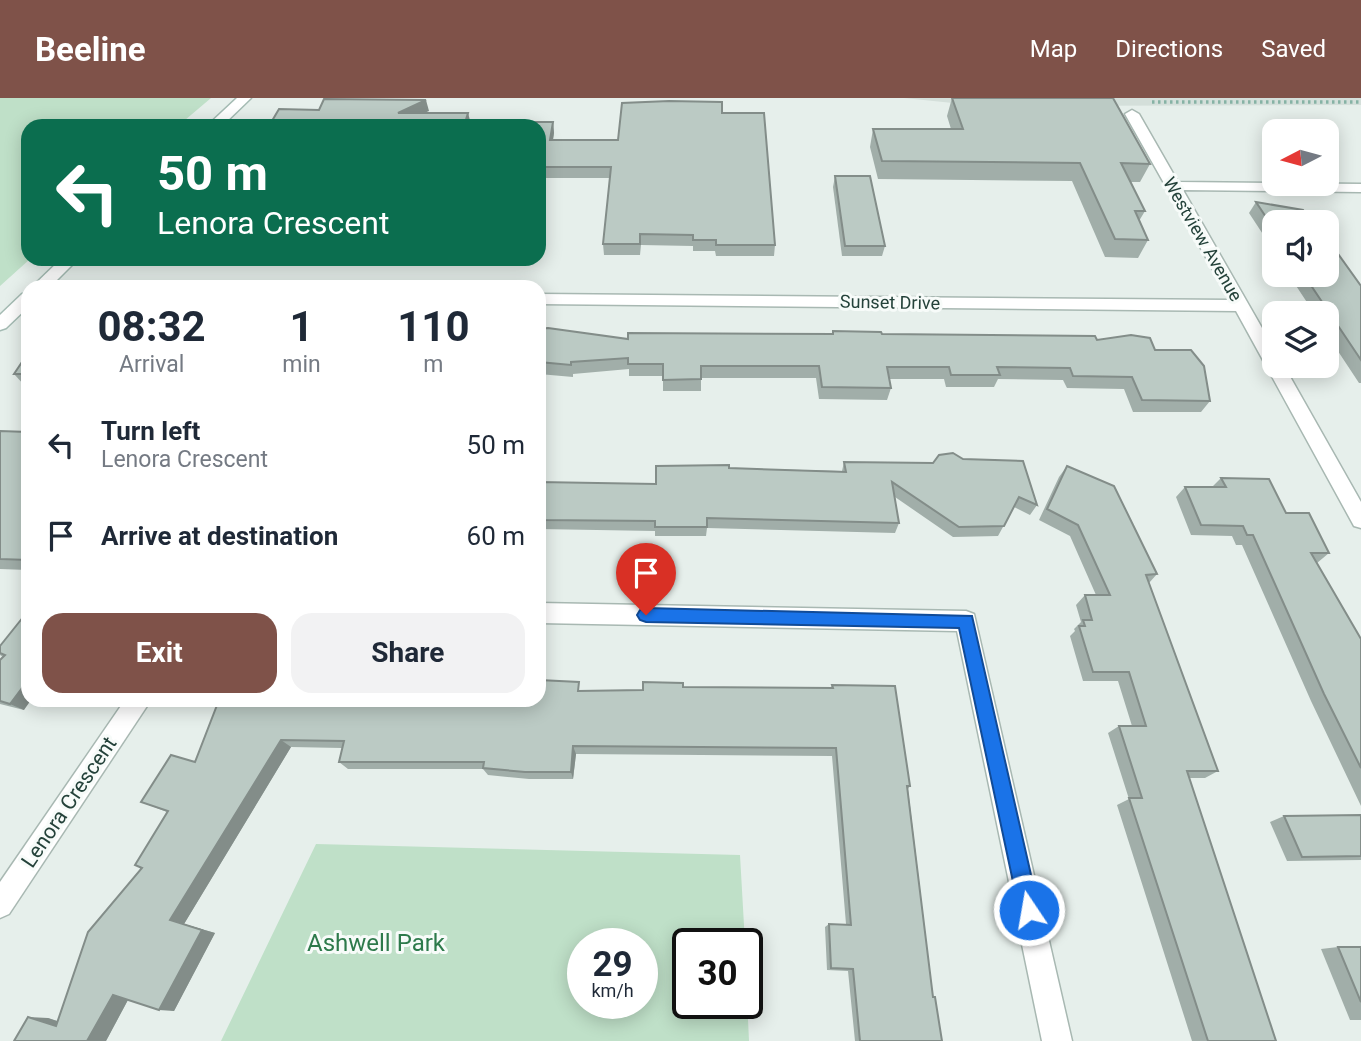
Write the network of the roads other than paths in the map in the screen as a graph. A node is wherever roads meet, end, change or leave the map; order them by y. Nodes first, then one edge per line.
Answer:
1 (245, 98) edge
2 (1132, 114) dead end
3 (222, 119) edge
4 (1172, 186) junction
5 (1361, 188) edge
6 (62, 266) edge
7 (48, 280) edge
8 (546, 299) edge
9 (21, 304) edge
10 (1241, 306) junction
11 (0, 324) edge
12 (1262, 344) edge
13 (1281, 378) edge
14 (1361, 520) edge
15 (546, 613) edge
16 (134, 707) edge
17 (0, 905) edge
18 (1058, 1041) edge

1 - 3 street
2 - 4 street, Westview Avenue
4 - 5 street
4 - 10 street, Westview Avenue
6 - 7 street
8 - 10 street, Sunset Drive
9 - 11 street
10 - 12 street, Westview Avenue
13 - 14 street, Westview Avenue
15 - 18 street
16 - 17 street, Lenora Crescent

